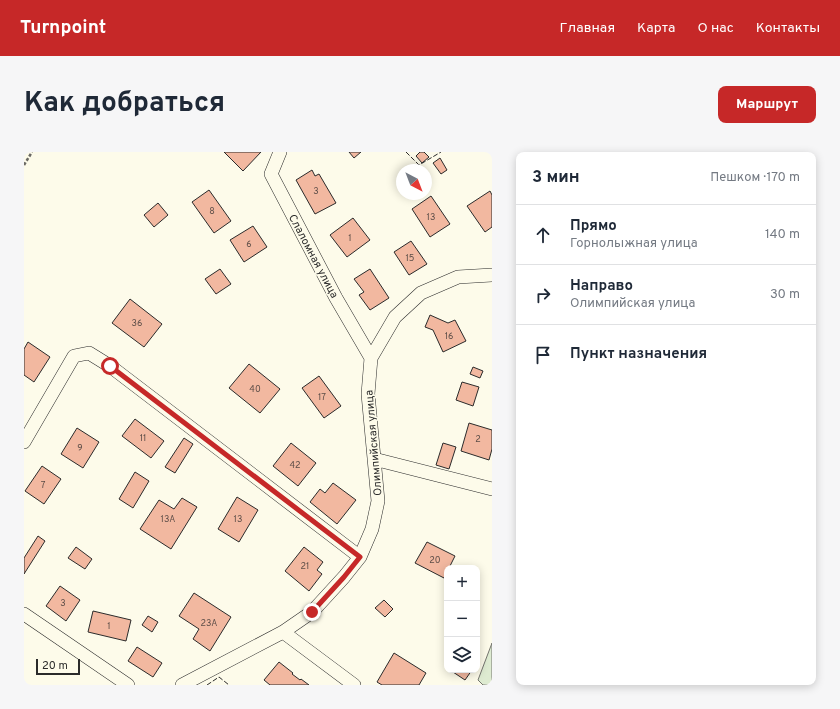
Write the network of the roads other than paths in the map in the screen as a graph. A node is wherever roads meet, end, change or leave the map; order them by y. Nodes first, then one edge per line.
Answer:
1 (280, 152) edge
2 (492, 276) edge
3 (371, 358) junction
4 (24, 442) edge
5 (374, 459) junction
6 (492, 489) edge
7 (360, 557) junction
8 (24, 614) edge
9 (283, 632) junction
10 (128, 685) edge
11 (182, 685) edge
12 (354, 685) edge

1 - 3 street, Слаломная улица
2 - 3 street, Олимпийская улица
3 - 5 street, Олимпийская улица
4 - 7 street
5 - 6 street
5 - 7 street, Олимпийская улица
7 - 9 street, Олимпийская улица
8 - 10 street
9 - 11 street, Олимпийская улица
9 - 12 street

